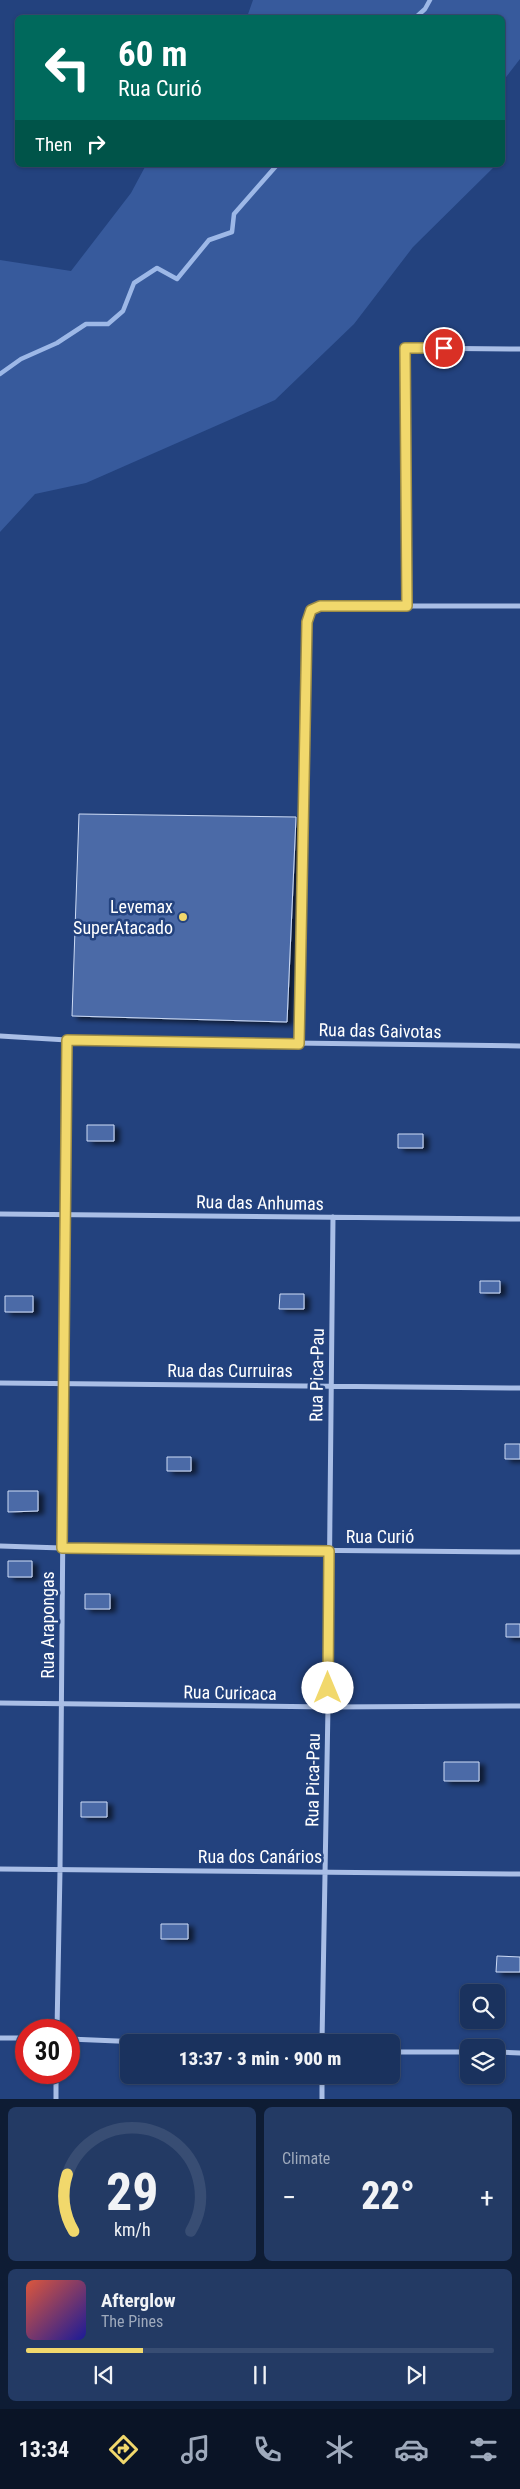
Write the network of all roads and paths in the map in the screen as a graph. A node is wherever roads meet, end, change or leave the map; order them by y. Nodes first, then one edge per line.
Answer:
1 (520, 349) edge
2 (407, 606) junction
3 (520, 606) edge
4 (0, 1036) edge
5 (67, 1040) junction
6 (299, 1044) junction
7 (520, 1046) edge
8 (0, 1214) edge
9 (65, 1214) junction
10 (333, 1217) junction
11 (520, 1219) edge
12 (0, 1383) edge
13 (63, 1384) junction
14 (331, 1386) junction
15 (520, 1388) edge
16 (0, 1546) edge
17 (62, 1548) junction
18 (329, 1551) junction
19 (520, 1552) edge
20 (0, 1703) edge
21 (61, 1704) junction
22 (520, 1706) edge
23 (328, 1708) junction
24 (0, 1869) edge
25 (60, 1870) junction
26 (325, 1871) junction
27 (520, 1874) edge
28 (57, 2019) edge
29 (322, 2034) edge
30 (0, 2038) edge
31 (15, 2038) edge
32 (80, 2039) edge
33 (120, 2041) edge
34 (400, 2052) edge
35 (460, 2052) edge
36 (505, 2052) edge
37 (520, 2053) edge
38 (56, 2084) edge
39 (322, 2084) edge
40 (56, 2099) edge
41 (322, 2099) edge

1 - 2 street
2 - 3 street
2 - 6 street
4 - 5 street, Rua das Gaivotas
5 - 6 street, Rua das Gaivotas
5 - 9 street, Rua Arapongas
6 - 7 street, Rua das Gaivotas
8 - 9 street, Rua das Anhumas
9 - 10 street, Rua das Anhumas
9 - 13 street, Rua Arapongas
10 - 11 street, Rua das Anhumas
10 - 14 street, Rua Pica-Pau
12 - 13 street, Rua das Curruiras
13 - 14 street, Rua das Curruiras
13 - 17 street, Rua Arapongas
14 - 15 street, Rua das Curruiras
14 - 18 street, Rua Pica-Pau
16 - 17 street, Rua Curió
17 - 18 street, Rua Curió
17 - 21 street, Rua Arapongas
18 - 19 street, Rua Curió
18 - 23 street, Rua Pica-Pau
20 - 21 street, Rua Curicaca
21 - 23 street, Rua Curicaca
21 - 25 street, Rua Arapongas
22 - 23 street, Rua Curicaca
23 - 26 street, Rua Pica-Pau
24 - 25 street, Rua dos Canários
25 - 26 street, Rua dos Canários
25 - 28 street, Rua Arapongas
26 - 27 street, Rua dos Canários
26 - 29 street, Rua Pica-Pau
30 - 31 street
32 - 33 street
34 - 35 street
36 - 37 street
38 - 40 street
39 - 41 street

